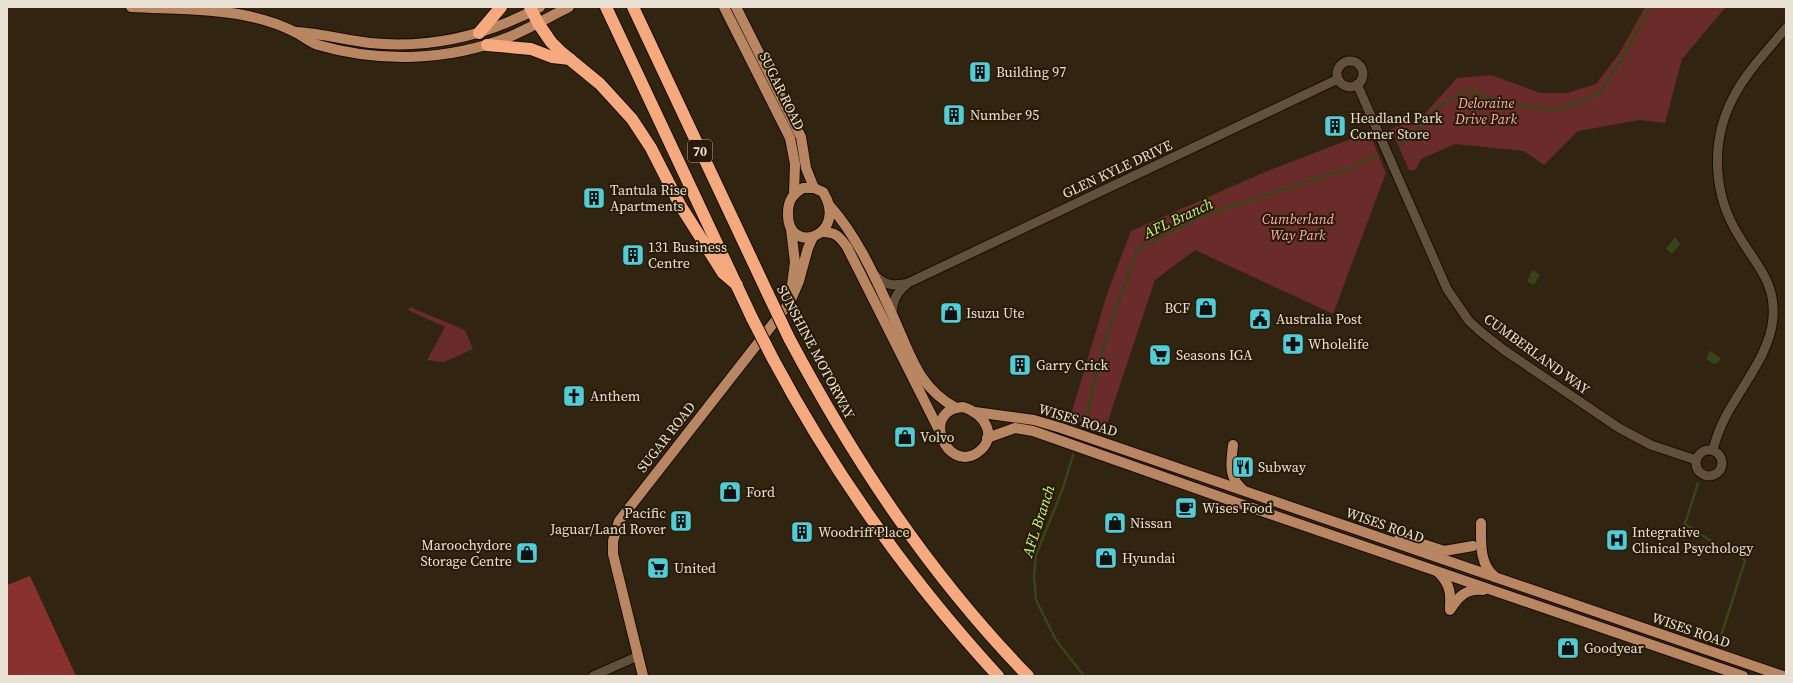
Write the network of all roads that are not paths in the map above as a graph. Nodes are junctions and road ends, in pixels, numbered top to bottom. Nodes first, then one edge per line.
1 (131, 7) edge
2 (501, 7) edge
3 (568, 7) edge
4 (606, 7) edge
5 (633, 7) edge
6 (724, 7) edge
7 (736, 7) edge
8 (534, 8) edge
9 (538, 23) junction
10 (1786, 28) edge
11 (295, 32) junction
12 (479, 33) junction
13 (487, 45) junction
14 (570, 59) junction
15 (1338, 79) junction
16 (1357, 84) junction
17 (814, 188) junction
18 (794, 193) junction
19 (830, 206) junction
20 (791, 229) junction
21 (822, 232) junction
22 (813, 237) junction
23 (868, 267) junction
24 (908, 283) junction
25 (737, 285) junction
26 (786, 298) joint
27 (892, 313) junction
28 (772, 325) junction
29 (956, 408) junction
30 (975, 412) junction
31 (939, 430) junction
32 (987, 438) junction
33 (1233, 444) dead end
34 (1713, 450) junction
35 (1696, 460) junction
36 (1215, 481) junction
37 (1244, 491) junction
38 (1213, 494) junction
39 (1481, 523) dead end
40 (1384, 539) junction
41 (1473, 546) dead end
42 (1437, 571) junction
43 (1498, 579) junction
44 (1493, 590) junction
45 (638, 656) junction
46 (1735, 660) junction
47 (1786, 671) edge
48 (593, 676) edge
49 (643, 676) edge
50 (998, 676) edge
51 (1028, 676) edge
52 (1743, 676) edge
53 (1783, 676) edge

1 - 11 main road
2 - 12 highway
3 - 9 main road
4 - 25 highway, 70
5 - 51 highway, SUNSHINE MOTORWAY / 70, bridge
6 - 18 main road, SUGAR ROAD
7 - 17 main road, SUGAR ROAD
8 - 9 highway
8 - 12 main road
9 - 13 main road
9 - 14 highway
10 - 34 street
11 - 12 main road
11 - 13 main road
13 - 14 highway
14 - 25 highway
15 - 16 street
15 - 16 street
15 - 24 street, GLEN KYLE DRIVE
16 - 35 street, CUMBERLAND WAY
17 - 18 main road
17 - 19 main road
18 - 20 main road
19 - 21 main road
19 - 23 main road
20 - 22 main road
20 - 26 main road, SUGAR ROAD
21 - 22 main road
21 - 31 main road
22 - 28 main road
23 - 24 street
23 - 27 main road
24 - 27 street
25 - 50 highway, 70, bridge
26 - 28 street, SUGAR ROAD
27 - 29 main road
28 - 45 main road, SUGAR ROAD
29 - 30 main road
29 - 31 main road
30 - 32 main road
30 - 36 main road, WISES ROAD
31 - 32 main road
32 - 38 main road, WISES ROAD
33 - 37 main road
34 - 35 street
34 - 35 street
36 - 37 main road, WISES ROAD
36 - 38 main road
37 - 40 main road, WISES ROAD
38 - 42 main road, WISES ROAD
39 - 43 main road
40 - 41 main road
40 - 43 main road, WISES ROAD
42 - 44 main road, WISES ROAD
42 - 44 main road
43 - 46 main road, WISES ROAD
44 - 52 main road, WISES ROAD
45 - 48 street
45 - 49 main road, SUGAR ROAD
46 - 47 main road
46 - 53 main road, WISES ROAD

